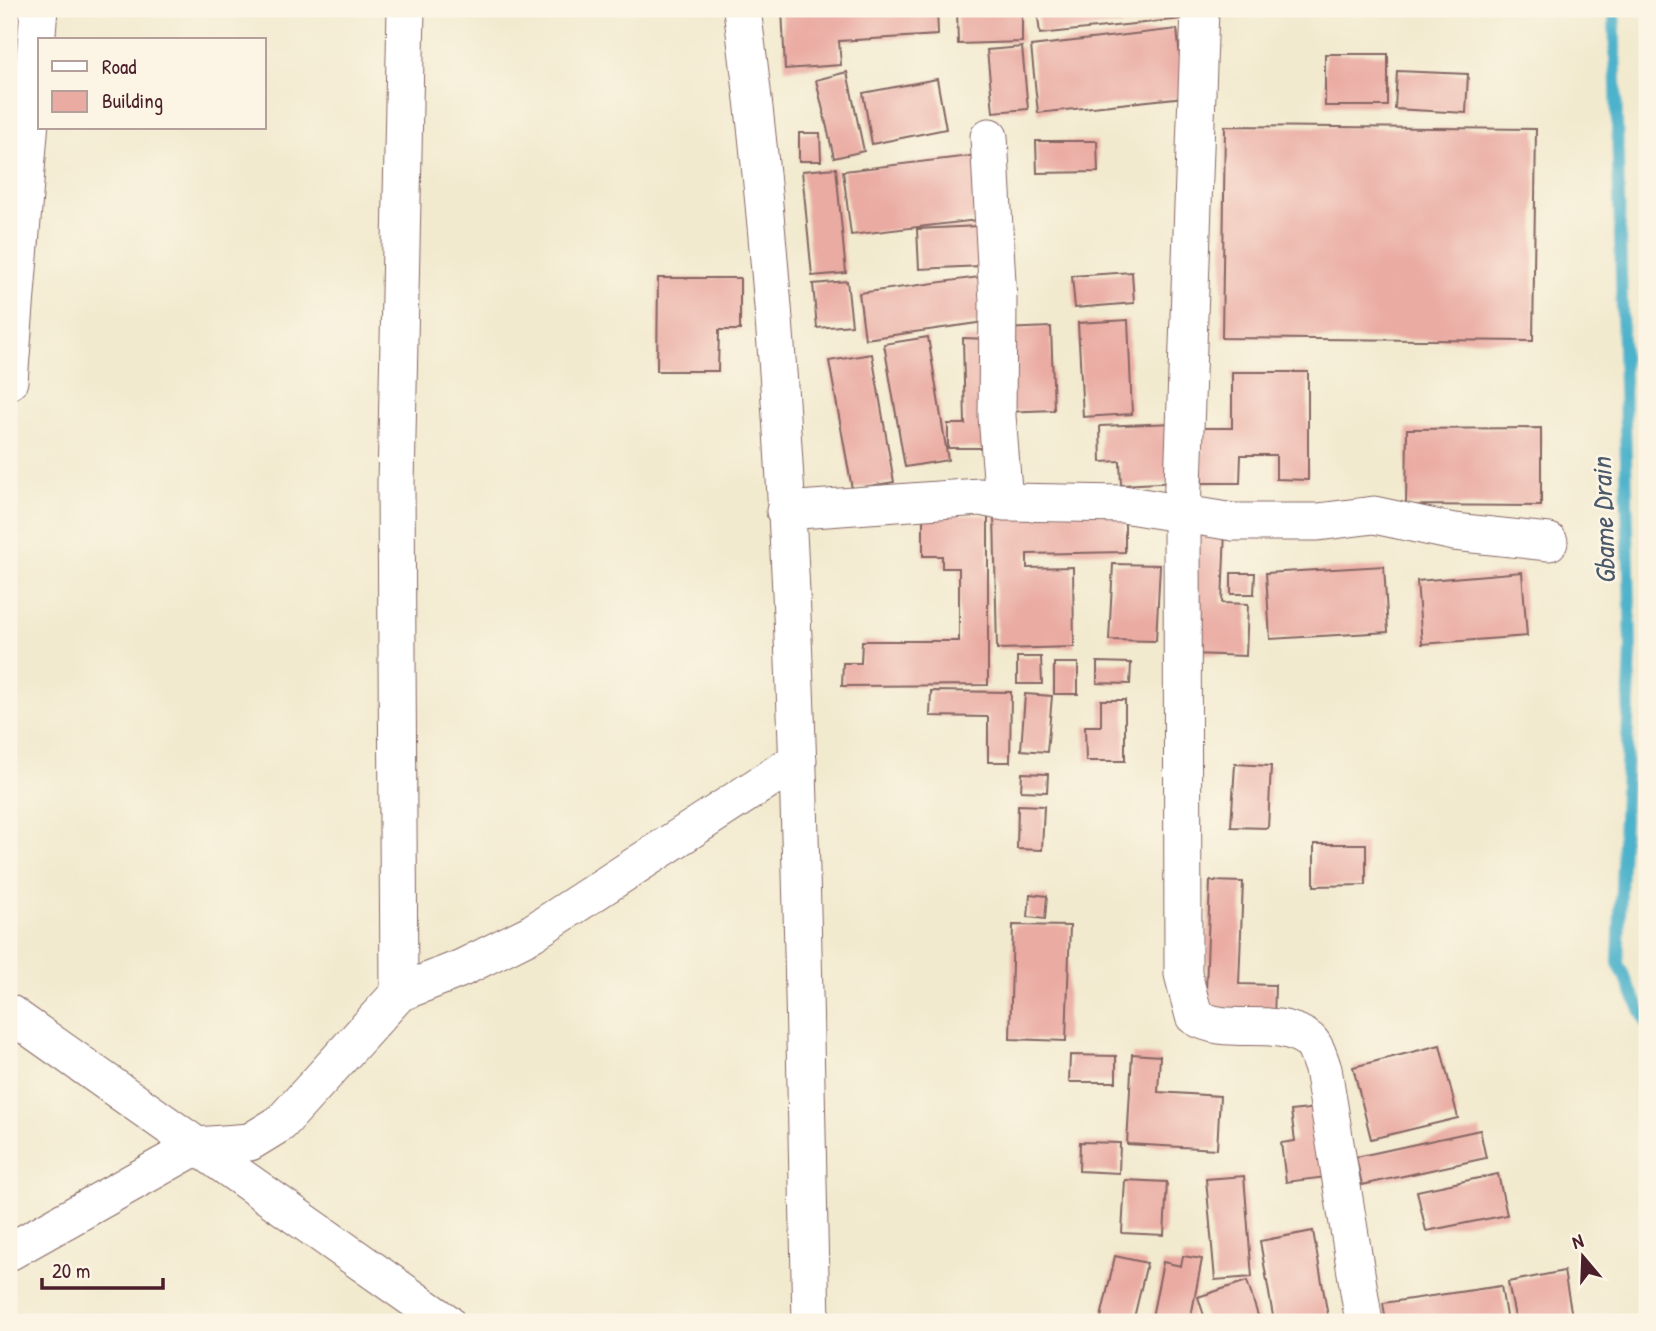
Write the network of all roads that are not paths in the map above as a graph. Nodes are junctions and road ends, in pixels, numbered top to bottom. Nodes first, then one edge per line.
1 (39, 9) edge
2 (406, 9) edge
3 (742, 9) edge
4 (1200, 9) edge
5 (989, 137) dead end
6 (9, 381) edge
7 (1004, 502) junction
8 (785, 511) junction
9 (1182, 513) junction
10 (1549, 542) dead end
11 (798, 760) junction
12 (399, 993) junction
13 (9, 1013) edge
14 (197, 1146) junction
15 (9, 1252) edge
16 (446, 1322) edge
17 (811, 1322) edge
18 (1364, 1322) edge

1 - 6 street
2 - 12 street
3 - 8 street
4 - 9 street
5 - 7 street
7 - 8 street
7 - 9 street
8 - 11 street
9 - 10 street
9 - 18 street
11 - 12 street
11 - 17 street
12 - 14 street
13 - 14 street
14 - 15 street
14 - 16 street

